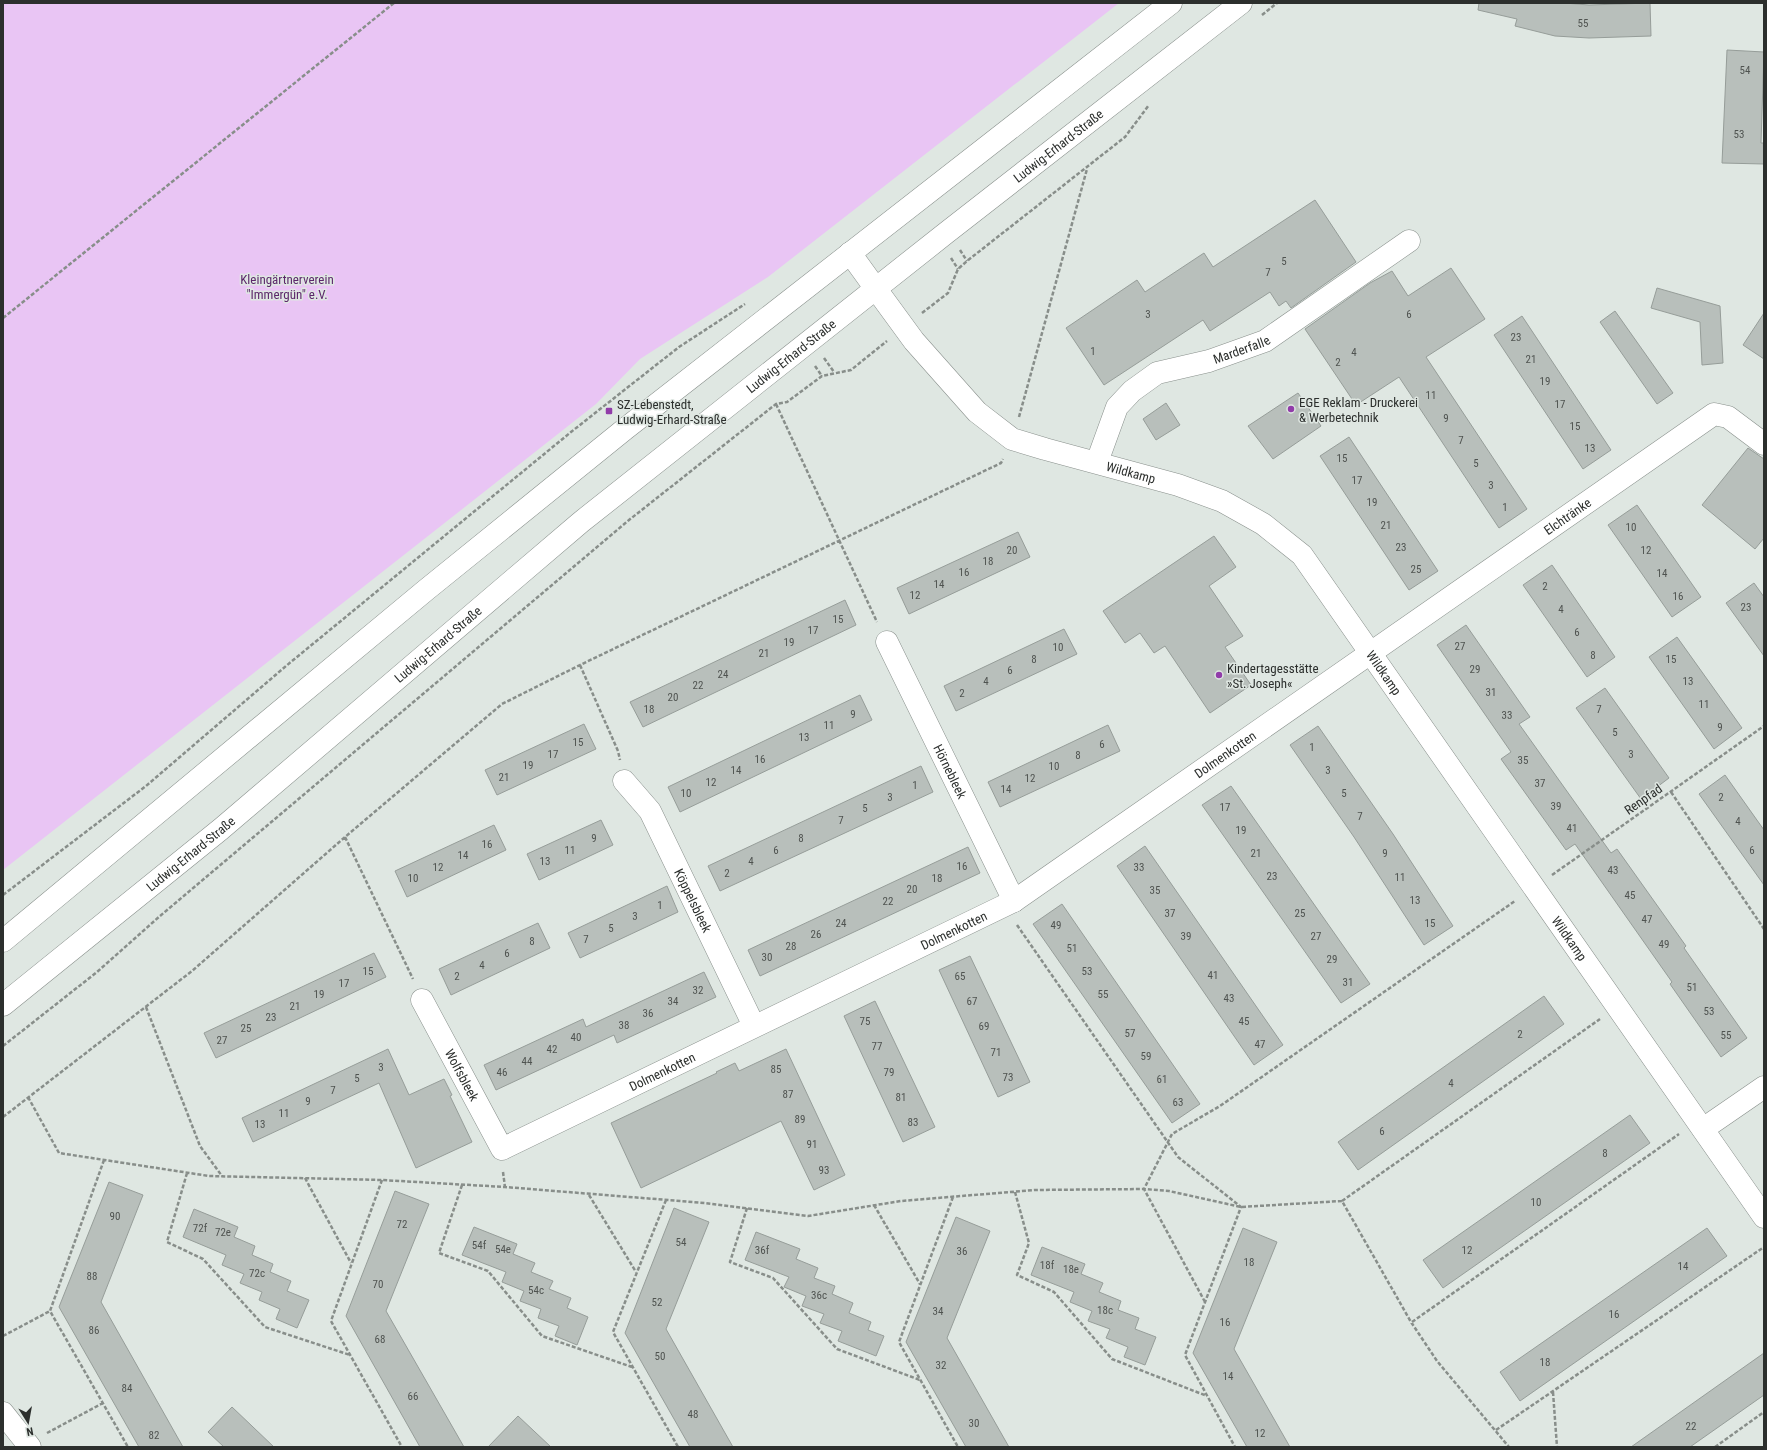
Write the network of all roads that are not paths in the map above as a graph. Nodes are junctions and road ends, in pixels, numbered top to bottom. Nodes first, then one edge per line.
1 (1171, 3) edge
2 (1242, 3) edge
3 (1409, 241) dead end
4 (850, 253) junction
5 (876, 289) junction
6 (1764, 444) edge
7 (1097, 462) junction
8 (887, 642) road end
9 (1370, 652) junction
10 (624, 781) road end
11 (1009, 904) junction
12 (3, 941) edge
13 (422, 1000) road end
14 (3, 1005) edge
15 (754, 1026) junction
16 (1764, 1087) edge
17 (1700, 1125) junction
18 (502, 1149) joint
19 (1764, 1217) edge
20 (3, 1413) edge
21 (29, 1445) edge

1 - 4 street
2 - 5 street, Ludwig-Erhard-Straße
3 - 7 street, Marderfalle
4 - 5 street
4 - 12 street
5 - 7 street, Wildkamp
5 - 14 street, Ludwig-Erhard-Straße
6 - 9 street, Elchtränke
7 - 9 street, Wildkamp
8 - 11 street, Hörnebleek
9 - 11 street, Dolmenkotten
9 - 17 street, Wildkamp
10 - 15 street, Köppelsbleek
11 - 15 street, Dolmenkotten
13 - 18 street, Wolfsbleek
15 - 18 street, Dolmenkotten
16 - 17 street
17 - 19 street, Wildkamp
20 - 21 street

